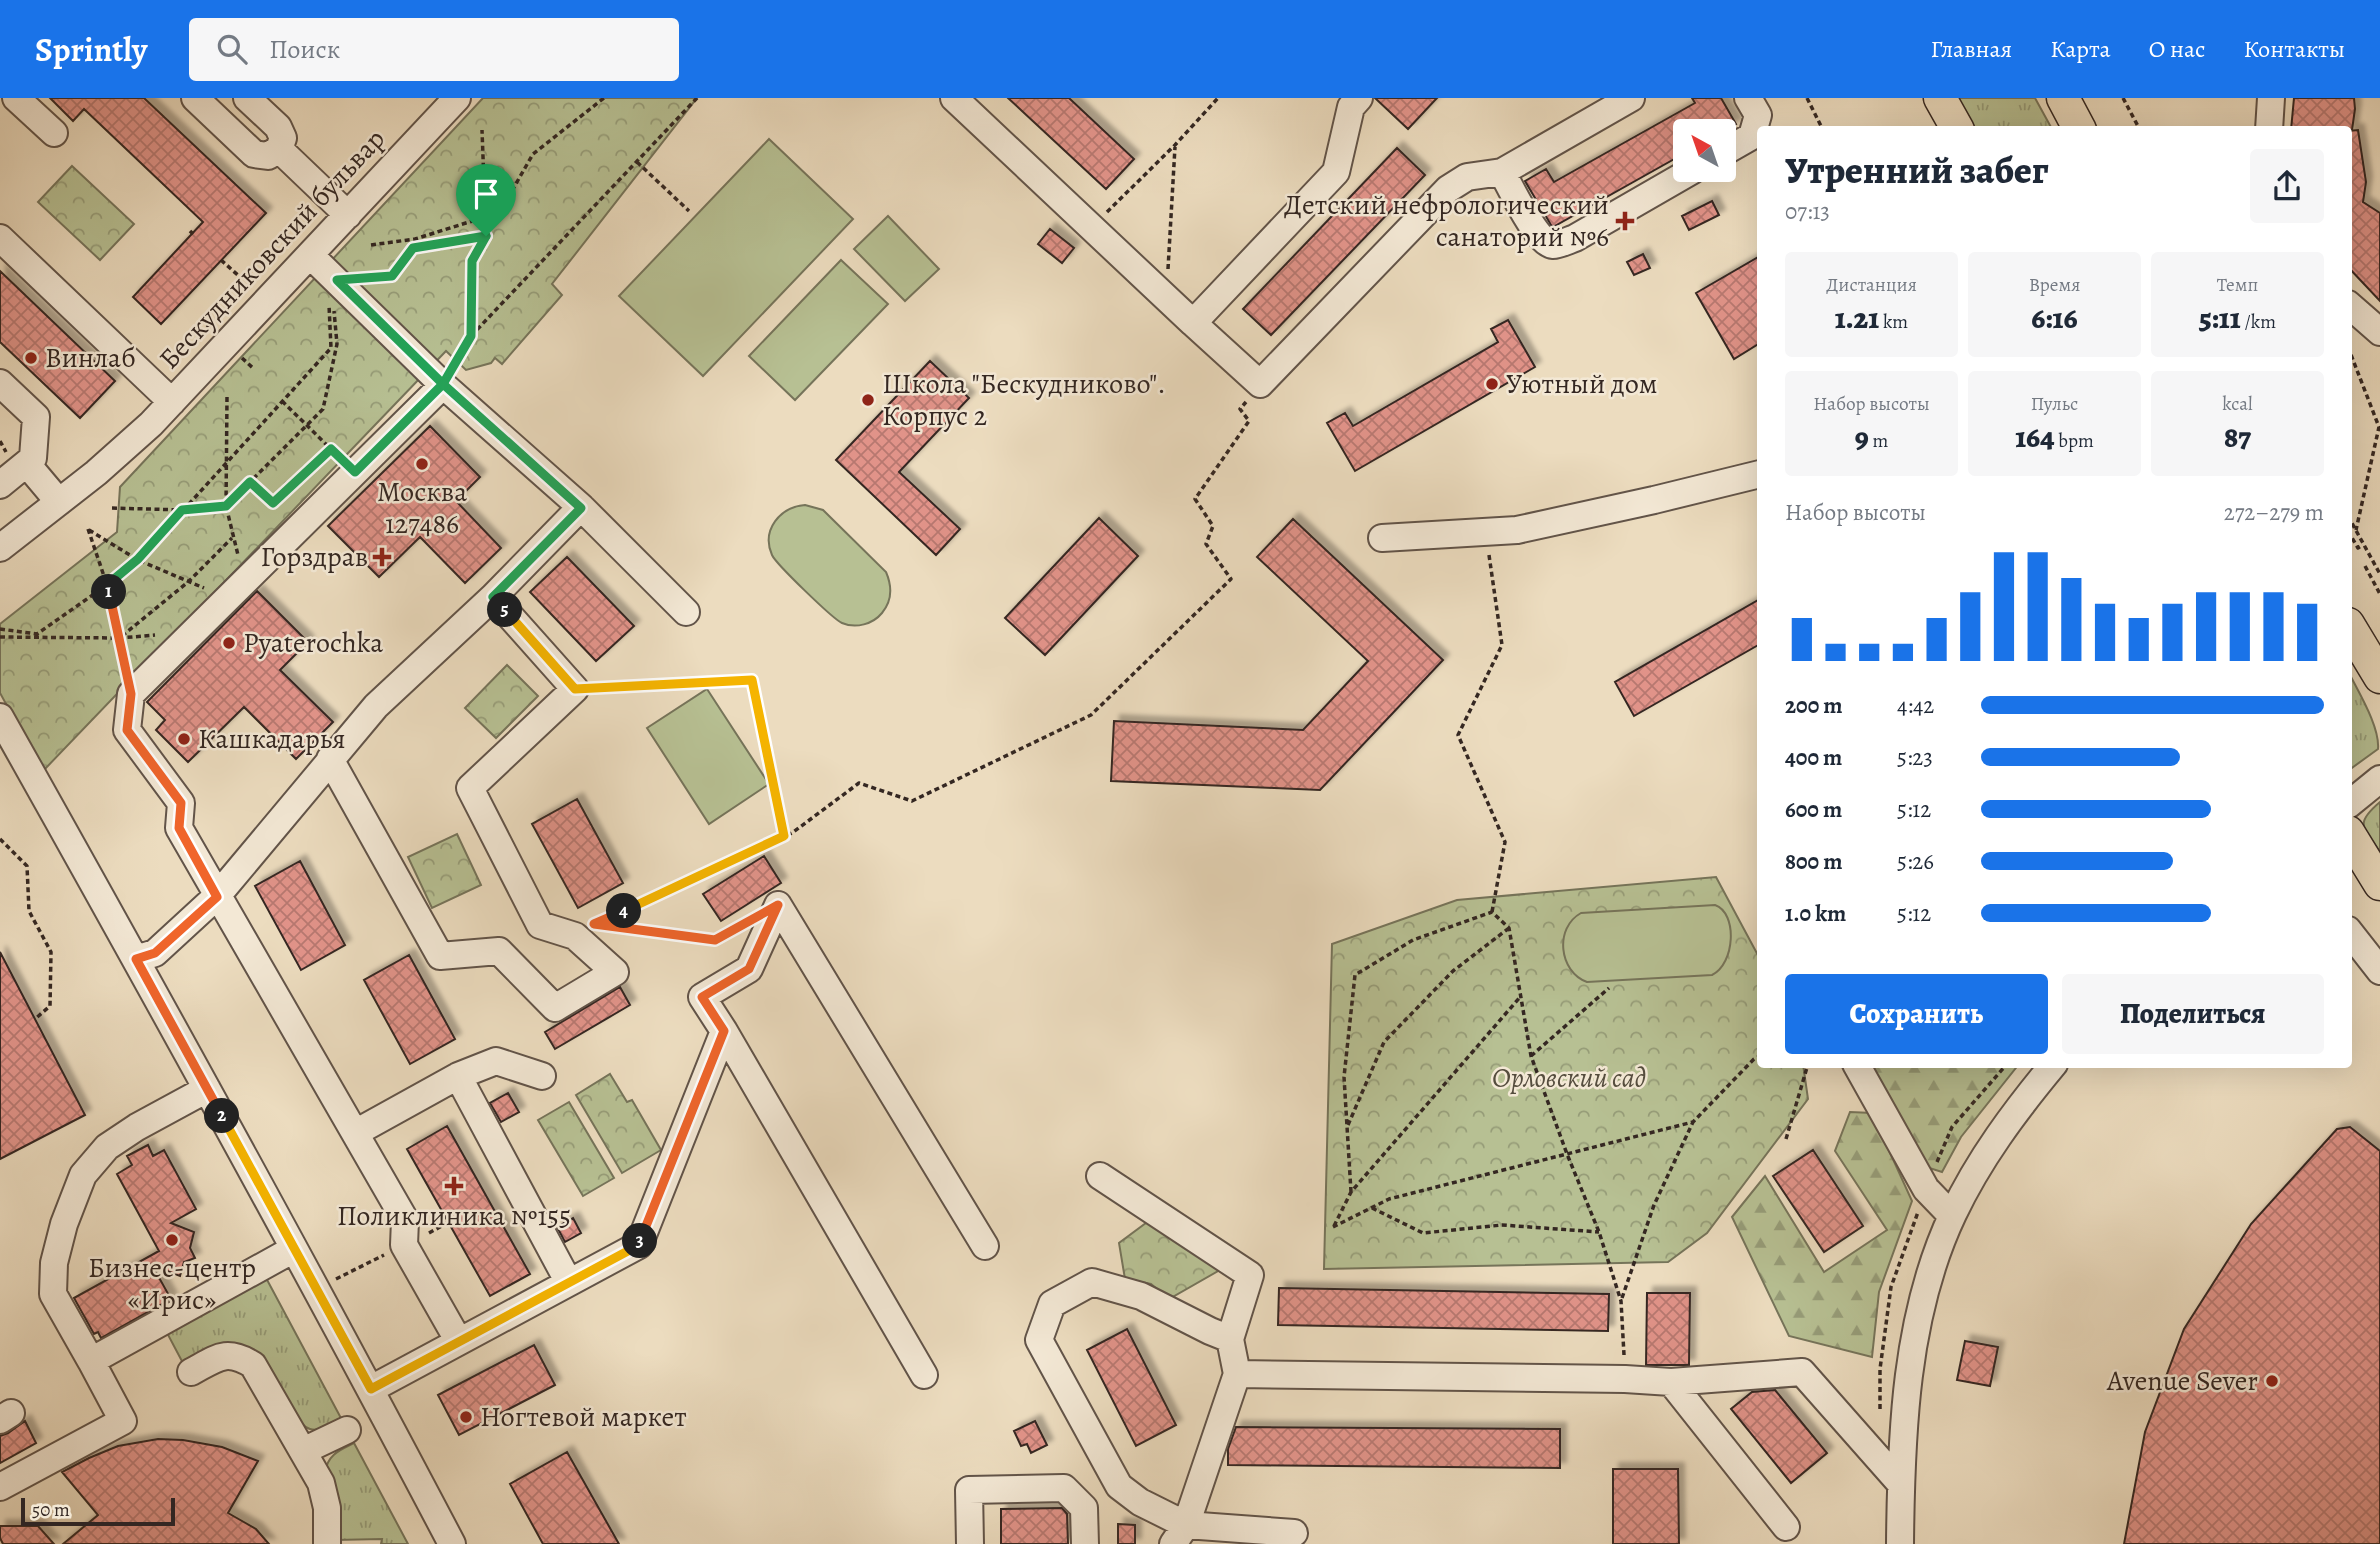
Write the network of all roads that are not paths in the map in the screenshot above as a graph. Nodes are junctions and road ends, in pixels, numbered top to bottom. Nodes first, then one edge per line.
1 (16, 98) edge
2 (195, 98) edge
3 (247, 98) edge
4 (457, 98) edge
5 (954, 98) edge
6 (1359, 98) edge
7 (1631, 98) edge
8 (1748, 98) edge
9 (1940, 98) edge
10 (2063, 98) edge
11 (2271, 98) edge
12 (1956, 126) edge
13 (2078, 126) edge
14 (2269, 126) edge
15 (54, 133) dead end
16 (1736, 145) edge
17 (279, 149) junction
18 (1502, 172) junction
19 (1673, 182) edge
20 (348, 215) junction
21 (0, 238) edge
22 (310, 255) junction
23 (2352, 308) edge
24 (1193, 323) junction
25 (2380, 332) edge
26 (0, 383) edge
27 (443, 384) junction
28 (172, 402) junction
29 (27, 464) junction
30 (1757, 475) edge
31 (0, 485) edge
32 (59, 502) junction
33 (581, 508) junction
34 (1382, 538) dead end
35 (0, 548) edge
36 (493, 597) junction
37 (686, 612) dead end
38 (2352, 631) edge
39 (2380, 677) edge
40 (0, 717) edge
41 (330, 760) junction
42 (2380, 779) edge
43 (2352, 802) edge
44 (2352, 838) edge
45 (2380, 884) edge
46 (217, 897) junction
47 (2352, 935) edge
48 (136, 959) junction
49 (2380, 971) edge
50 (724, 1031) junction
51 (1858, 1068) edge
52 (2051, 1068) edge
53 (458, 1076) junction
54 (542, 1076) dead end
55 (207, 1090) junction
56 (355, 1133) junction
57 (1100, 1175) dead end
58 (1952, 1216) junction
59 (985, 1246) dead end
60 (294, 1249) junction
61 (568, 1281) junction
62 (1230, 1339) junction
63 (458, 1340) junction
64 (91, 1361) junction
65 (191, 1371) dead end
66 (1237, 1374) junction
67 (924, 1375) dead end
68 (1671, 1382) junction
69 (371, 1389) junction
70 (347, 1430) dead end
71 (303, 1451) junction
72 (1900, 1483) junction
73 (0, 1487) edge
74 (1786, 1527) dead end
75 (1294, 1533) dead end
76 (1180, 1535) edge
77 (327, 1544) edge
78 (452, 1544) edge
79 (970, 1544) edge
80 (1085, 1544) edge
81 (1900, 1544) edge

1 - 15 street
2 - 17 street
3 - 17 street
4 - 20 street, Бескудниковский бульвар
5 - 24 street
6 - 24 street
7 - 18 street
8 - 16 street
9 - 12 main road
10 - 13 main road
11 - 14 street
17 - 20 street
18 - 19 street
18 - 24 street
20 - 22 street, Бескудниковский бульвар
21 - 28 street
22 - 27 street
22 - 28 street, Бескудниковский бульвар
23 - 25 street
26 - 29 street
27 - 33 street
27 - 46 street
28 - 32 street, Бескудниковский бульвар
29 - 31 street
29 - 32 street
30 - 34 street
32 - 35 street, Бескудниковский бульвар
33 - 36 street
33 - 37 street
36 - 41 street
36 - 41 street
38 - 39 main road
40 - 48 street
41 - 46 street
42 - 43 street
44 - 45 main road
46 - 48 street
46 - 56 street
47 - 49 street
48 - 55 street
50 - 59 street
50 - 61 street
50 - 67 street
51 - 58 street
52 - 58 street
53 - 54 street
53 - 56 street
53 - 61 street
55 - 60 street
55 - 64 street
56 - 63 street
57 - 62 street
58 - 72 street
60 - 64 street
60 - 69 street
61 - 63 street
62 - 66 street
62 - 76 street
63 - 69 street
64 - 73 street
65 - 71 street
66 - 68 street
66 - 76 street
68 - 72 street
68 - 74 street
69 - 78 street
70 - 71 street
71 - 77 street
72 - 81 street
75 - 76 street
79 - 80 street

